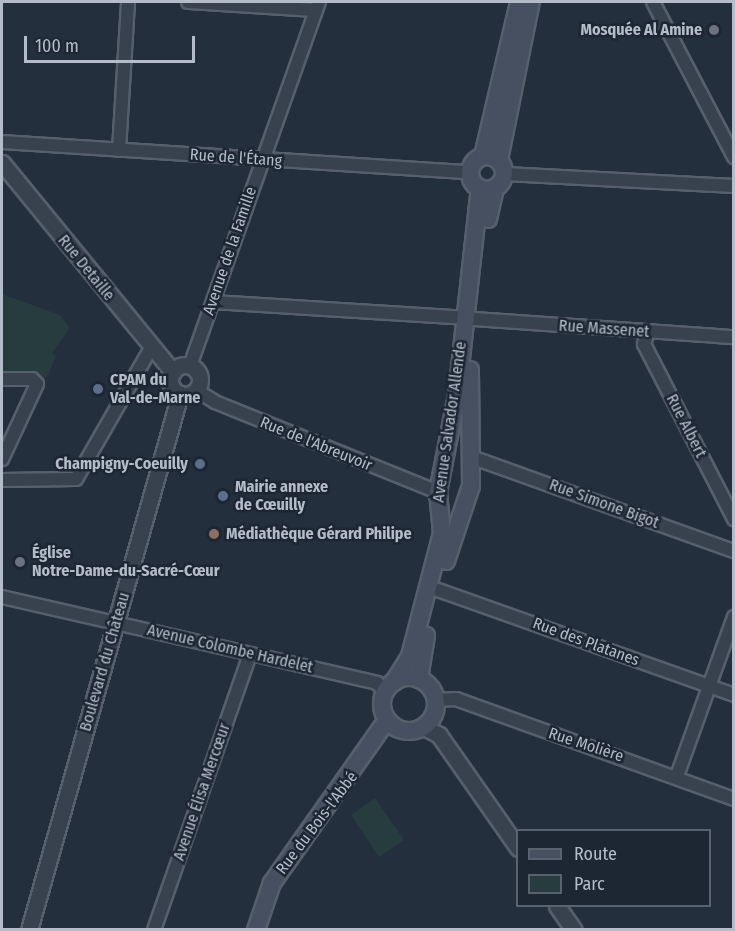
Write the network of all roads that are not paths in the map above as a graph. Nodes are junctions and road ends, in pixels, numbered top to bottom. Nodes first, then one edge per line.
1 (128, 2) edge
2 (188, 2) edge
3 (519, 2) edge
4 (531, 2) edge
5 (653, 2) edge
6 (317, 6) edge
7 (2, 142) edge
8 (119, 150) junction
9 (734, 157) edge
10 (261, 159) junction
11 (2, 162) edge
12 (470, 172) joint
13 (492, 173) junction
14 (734, 186) edge
15 (213, 302) junction
16 (469, 319) junction
17 (648, 332) junction
18 (734, 338) edge
19 (151, 348) junction
20 (190, 366) junction
21 (173, 372) junction
22 (2, 379) edge
23 (196, 390) junction
24 (180, 394) junction
25 (460, 418) junction
26 (474, 458) junction
27 (2, 459) edge
28 (2, 480) edge
29 (438, 492) junction
30 (734, 519) edge
31 (450, 522) junction
32 (734, 551) edge
33 (438, 590) junction
34 (2, 597) edge
35 (734, 618) edge
36 (115, 623) junction
37 (250, 654) junction
38 (419, 679) junction
39 (709, 686) junction
40 (389, 687) junction
41 (734, 695) edge
42 (436, 700) junction
43 (387, 720) junction
44 (424, 727) junction
45 (677, 776) junction
46 (734, 799) edge
47 (516, 845) edge
48 (558, 907) edge
49 (29, 930) edge
50 (154, 930) edge
51 (256, 930) edge
52 (574, 930) edge

1 - 8 street
2 - 6 street
3 - 13 main road, Avenue Salvador Allende
4 - 13 main road, Avenue Salvador Allende
5 - 9 street
6 - 10 street, Avenue de la Famille
7 - 8 street, Rue de l'Étang
8 - 10 street, Rue de l'Étang
10 - 12 street, Rue de l'Étang
10 - 15 street, Avenue de la Famille
11 - 19 street, Rue Detaille
12 - 13 main road, Avenue Salvador Allende
13 - 14 street
13 - 16 main road, Avenue Salvador Allende
15 - 16 street, Rue Massenet
15 - 20 street, Avenue de la Famille
16 - 17 street, Rue Massenet
16 - 25 main road, Avenue Salvador Allende
17 - 18 street, Rue Massenet
17 - 30 street, Rue Albert
19 - 21 street, Rue Detaille
19 - 28 street
20 - 21 street
20 - 23 street
21 - 24 street
22 - 27 street
23 - 24 street
23 - 29 street, Rue de l'Abreuvoir
24 - 36 street, Boulevard du Château
25 - 26 main road, Avenue Salvador Allende
25 - 29 main road, Avenue Salvador Allende
26 - 31 main road, Avenue Salvador Allende
26 - 32 street, Rue Simone Bigot
29 - 31 main road, Avenue Salvador Allende
31 - 33 main road, Avenue Salvador Allende
31 - 40 main road, Avenue Salvador Allende
33 - 38 main road, Avenue Salvador Allende
33 - 39 street, Rue des Platanes
34 - 36 street, Avenue Colombe Hardelet
35 - 39 street
36 - 37 street, Avenue Colombe Hardelet
36 - 49 street, Boulevard du Château
37 - 40 street, Avenue Colombe Hardelet
37 - 50 street, Avenue Élisa Mercœur
38 - 40 main road
38 - 42 main road
39 - 41 street, Rue des Platanes
39 - 45 street
40 - 43 main road
42 - 44 main road
42 - 45 street, Rue Molière
43 - 44 main road
43 - 51 main road, Rue du Bois-l'Abbé
44 - 47 street
45 - 46 street, Rue Molière
48 - 52 street

